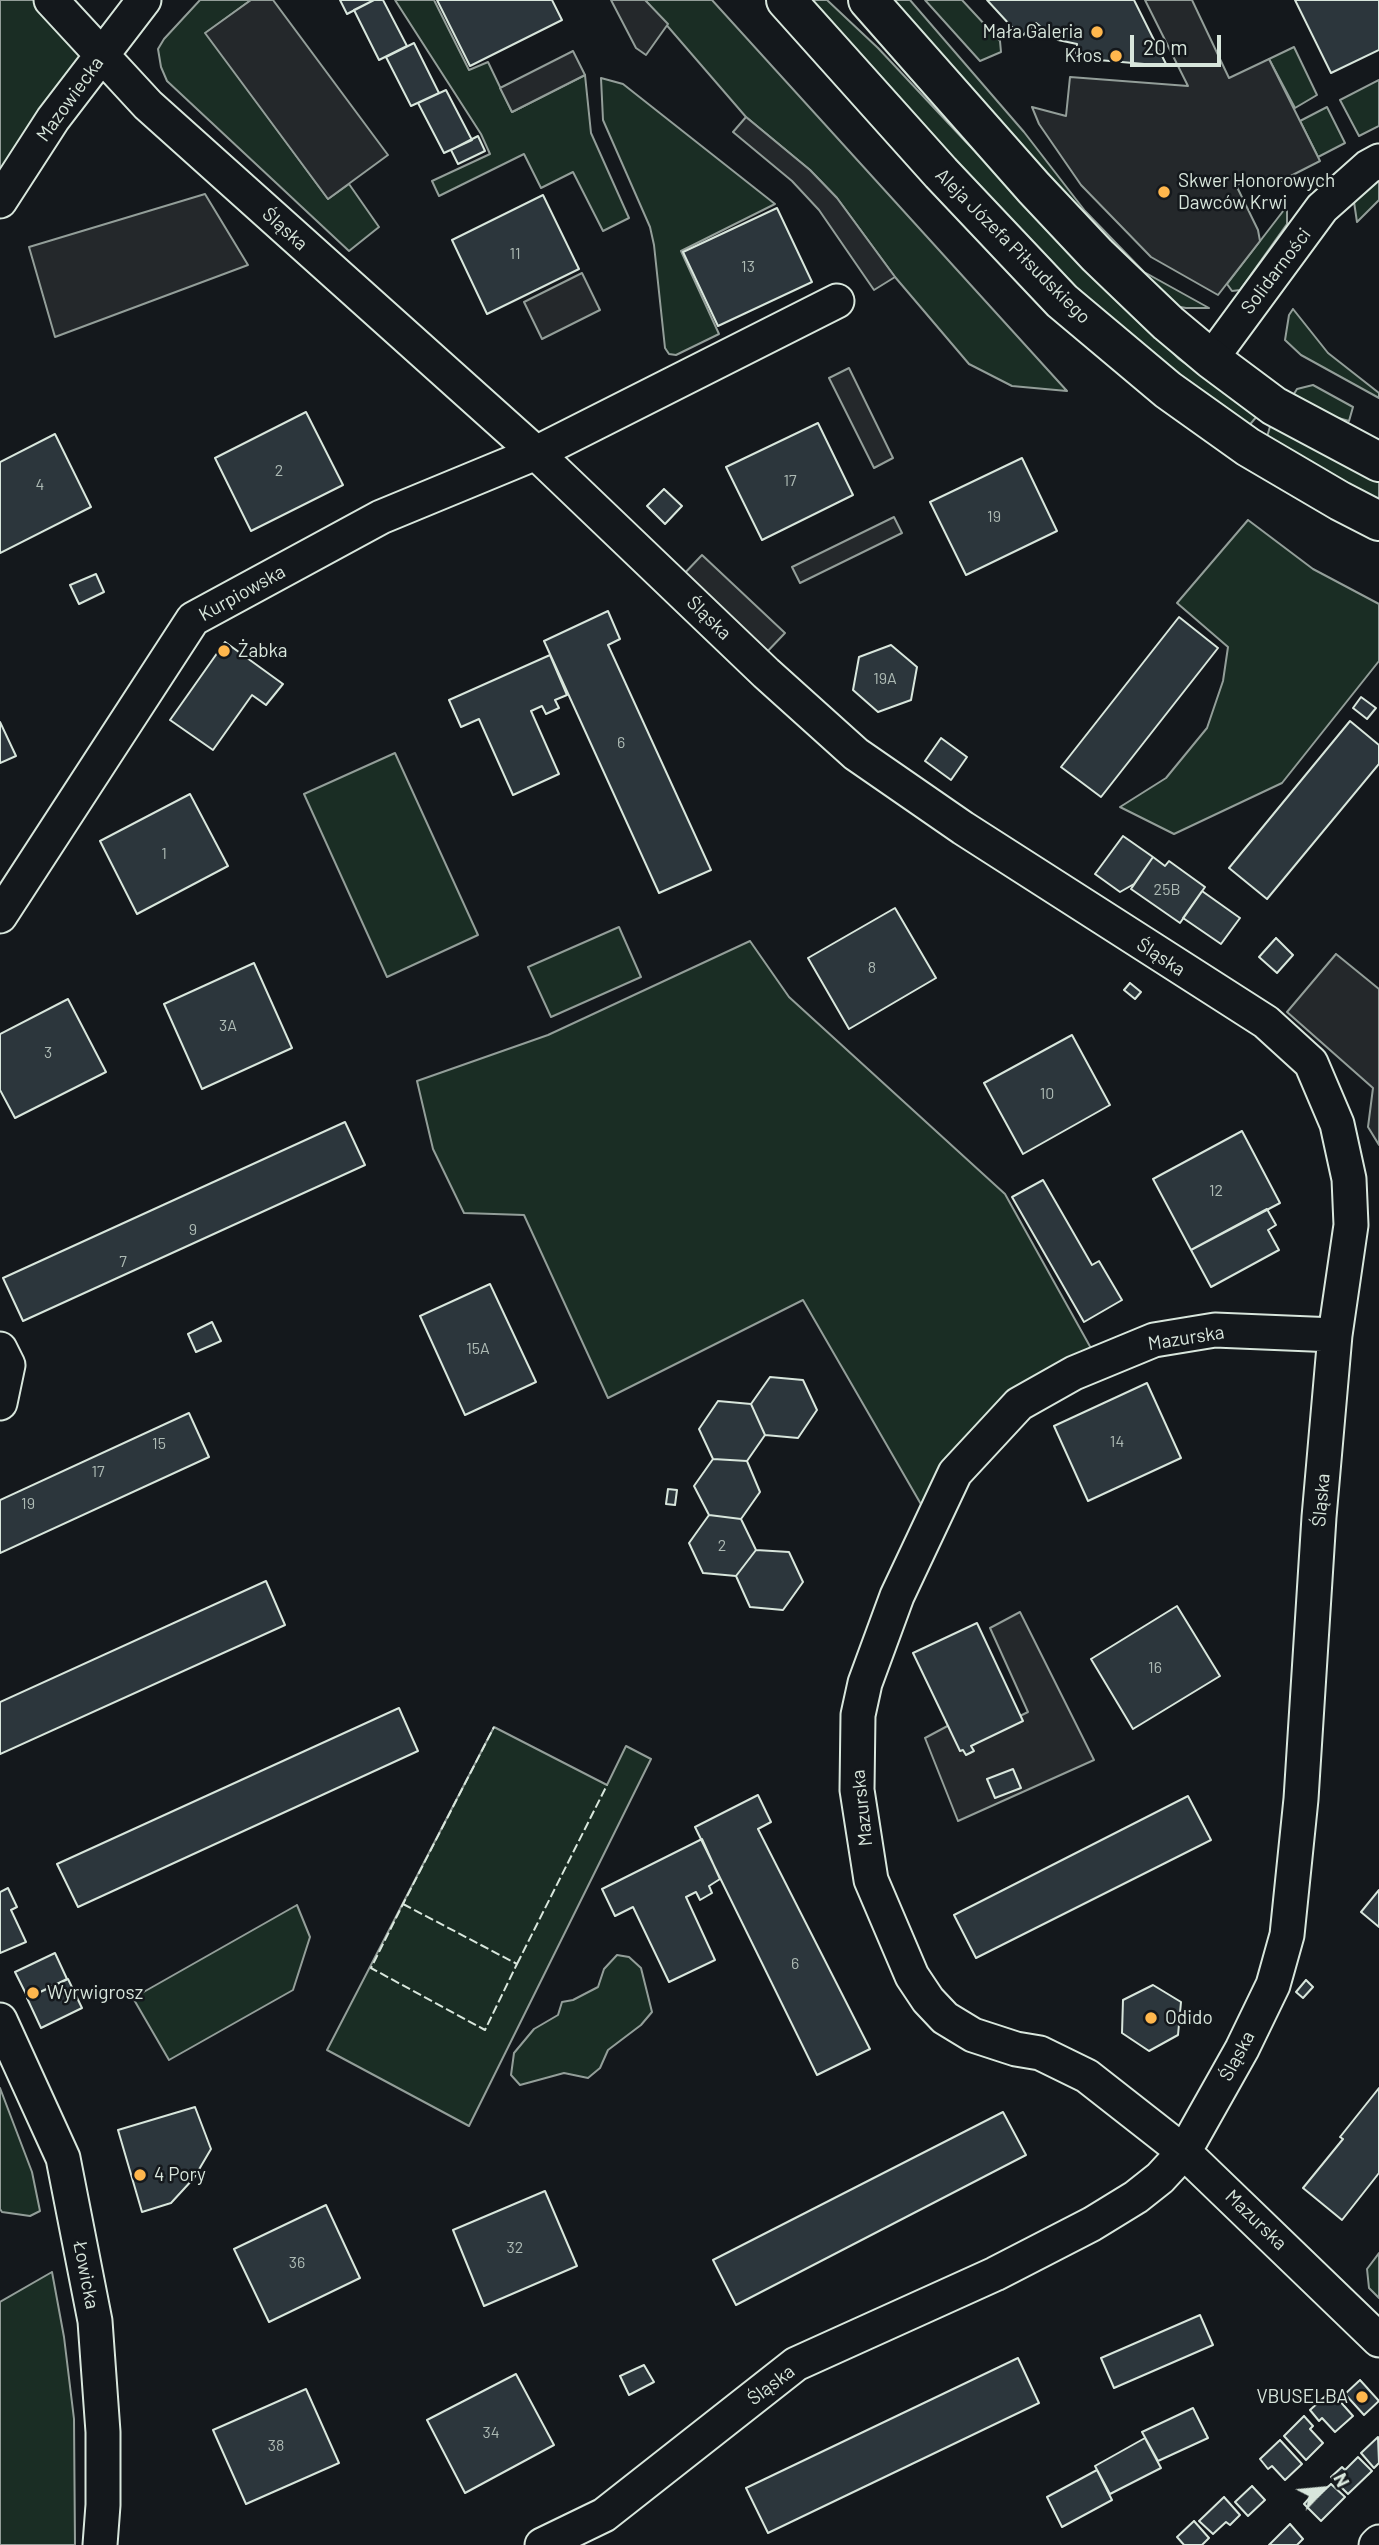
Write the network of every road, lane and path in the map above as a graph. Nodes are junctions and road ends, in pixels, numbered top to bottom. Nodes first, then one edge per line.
1 (51, 0) edge
2 (144, 0) edge
3 (786, 0) edge
4 (868, 0) edge
5 (102, 56) junction
6 (1379, 161) edge
7 (0, 201) edge
8 (837, 301) dead end
9 (1211, 359) junction
10 (536, 453) junction
11 (1379, 462) edge
12 (1379, 521) edge
13 (0, 916) edge
14 (1335, 1335) junction
15 (0, 1349) edge
16 (0, 1403) edge
17 (0, 2020) edge
18 (1184, 2152) junction
19 (1379, 2340) edge
20 (100, 2545) edge
21 (542, 2545) edge

1 - 5 street, Śląska
2 - 5 street, Mazowiecka
3 - 12 main road, Aleja Józefa Piłsudskiego
4 - 9 main road
5 - 7 street, Mazowiecka
5 - 10 street, Śląska
6 - 9 street, Solidarności
8 - 10 street
9 - 11 main road
10 - 13 street, Kurpiowska
10 - 14 street, Śląska
14 - 18 street, Śląska
14 - 18 street, Mazurska
15 - 16 street
17 - 20 street, Łowicka
18 - 19 street, Mazurska
18 - 21 street, Śląska

